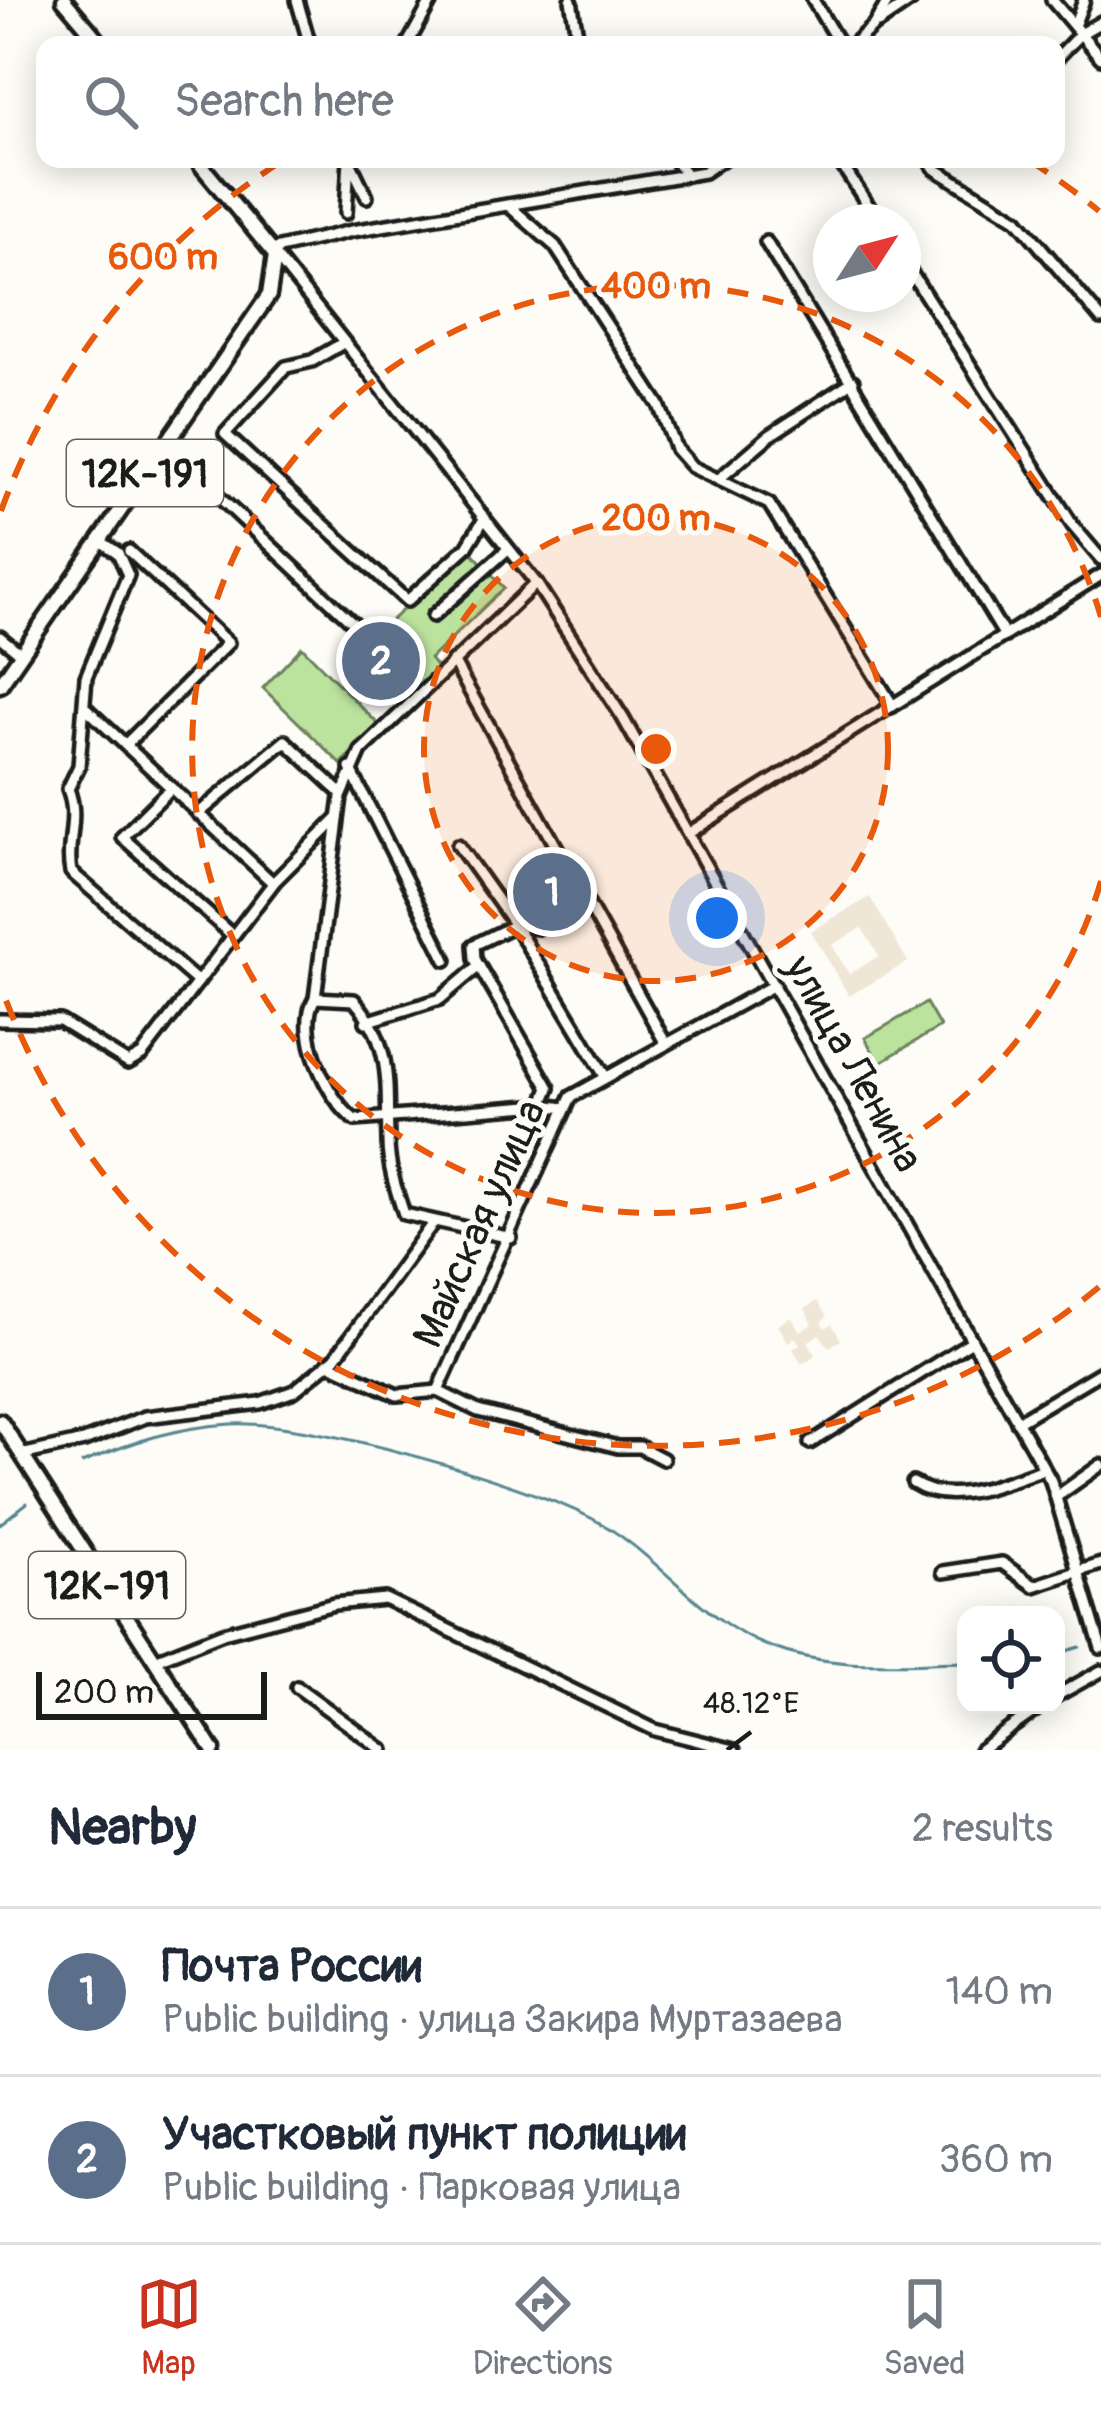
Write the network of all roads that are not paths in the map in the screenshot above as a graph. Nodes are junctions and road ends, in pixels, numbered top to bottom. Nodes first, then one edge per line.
1 (64, 0) edge
2 (297, 0) edge
3 (432, 0) edge
4 (571, 0) edge
5 (813, 0) edge
6 (889, 0) edge
7 (912, 0) edge
8 (1052, 0) edge
9 (1084, 0) edge
10 (1101, 22) edge
11 (873, 26) junction
12 (1077, 30) junction
13 (94, 36) edge
14 (307, 36) edge
15 (411, 36) edge
16 (581, 36) edge
17 (835, 36) edge
18 (861, 36) edge
19 (1065, 47) edge
20 (1101, 58) edge
21 (203, 168) edge
22 (348, 168) edge
23 (353, 168) edge
24 (681, 168) edge
25 (710, 168) edge
26 (844, 168) edge
27 (934, 168) edge
28 (686, 175) junction
29 (367, 197) dead end
30 (867, 204) edge
31 (508, 205) junction
32 (346, 213) dead end
33 (766, 242) dead end
34 (273, 252) junction
35 (921, 288) edge
36 (1101, 319) edge
37 (343, 343) junction
38 (853, 381) junction
39 (172, 434) junction
40 (719, 479) junction
41 (484, 519) junction
42 (99, 540) junction
43 (508, 549) junction
44 (129, 551) dead end
45 (1101, 559) edge
46 (1101, 575) edge
47 (536, 583) junction
48 (433, 616) dead end
49 (1005, 636) junction
50 (0, 637) edge
51 (370, 639) dead end
52 (21, 654) junction
53 (453, 662) junction
54 (0, 685) edge
55 (892, 706) junction
56 (87, 709) junction
57 (124, 745) junction
58 (350, 768) junction
59 (171, 788) junction
60 (342, 794) junction
61 (198, 814) junction
62 (338, 818) junction
63 (689, 832) junction
64 (458, 845) dead end
65 (273, 884) junction
66 (586, 902) junction
67 (515, 925) junction
68 (233, 936) junction
69 (446, 960) dead end
70 (479, 966) junction
71 (198, 982) junction
72 (774, 985) junction
73 (315, 998) junction
74 (0, 1020) edge
75 (366, 1022) junction
76 (665, 1044) junction
77 (605, 1076) junction
78 (542, 1105) junction
79 (565, 1108) junction
80 (389, 1118) junction
81 (433, 1223) junction
82 (511, 1238) junction
83 (972, 1341) junction
84 (328, 1364) junction
85 (1101, 1372) edge
86 (438, 1391) junction
87 (0, 1421) edge
88 (1017, 1422) junction
89 (809, 1443) dead end
90 (21, 1455) junction
91 (663, 1459) dead end
92 (1101, 1465) edge
93 (1044, 1469) junction
94 (913, 1483) dead end
95 (1056, 1497) junction
96 (1101, 1564) edge
97 (944, 1572) dead end
98 (1082, 1572) junction
99 (1101, 1648) edge
100 (155, 1660) junction
101 (1101, 1671) edge
102 (297, 1688) dead end
103 (1065, 1691) edge
104 (1030, 1714) edge
105 (213, 1750) edge
106 (383, 1750) edge
107 (734, 1750) edge
108 (980, 1750) edge

1 - 13 main road
2 - 14 street
3 - 15 street
4 - 16 street
5 - 17 street
6 - 11 street
7 - 11 street
8 - 12 street
9 - 12 street
10 - 12 street
11 - 18 street
12 - 19 street
12 - 20 street
21 - 34 main road
22 - 32 street
23 - 29 street
24 - 28 street
25 - 28 street
26 - 30 street
27 - 36 street
28 - 31 street
31 - 34 street
31 - 40 street
33 - 38 street
34 - 37 street, улица Ленина
34 - 39 main road, 12К-191
35 - 45 street
37 - 41 street, улица Ленина
37 - 41 street
38 - 40 street
38 - 49 street
39 - 42 main road, 12К-191
39 - 51 street
40 - 55 street
41 - 43 street, улица Ленина
42 - 52 main road, 12К-191
42 - 56 street
43 - 47 street, улица Ленина
43 - 48 street
44 - 57 street
46 - 49 street
47 - 53 street
47 - 63 street, улица Ленина
49 - 55 street
50 - 52 street
52 - 54 main road, 12К-191
53 - 58 street
53 - 66 street
55 - 63 street
56 - 57 street
56 - 71 street
57 - 59 street
58 - 60 street
58 - 69 street
59 - 61 street
59 - 68 street
60 - 61 street
60 - 62 street
61 - 65 street
62 - 65 street
62 - 73 street
63 - 72 street, улица Ленина
64 - 67 street
65 - 68 street
66 - 67 street
66 - 76 street
67 - 70 street
67 - 77 street
68 - 71 street
70 - 75 street
70 - 78 street
71 - 74 street
72 - 76 street, Майская улица
72 - 83 street, улица Ленина
73 - 75 street
73 - 80 street
75 - 80 street
76 - 77 street, Майская улица
77 - 79 street, Майская улица
78 - 79 street
78 - 80 street
79 - 82 street, Майская улица
80 - 81 street
81 - 82 street
81 - 84 street
82 - 86 street, Майская улица
83 - 88 street, улица Ленина
83 - 89 street
84 - 86 street, Майская улица
84 - 90 street
85 - 88 street
86 - 91 street, Майская улица
87 - 90 main road, 12К-191
88 - 93 street, улица Ленина
90 - 100 main road, 12К-191
92 - 95 street
93 - 94 street
93 - 95 street, улица Ленина
95 - 98 street, улица Ленина
96 - 98 street
97 - 98 street
98 - 99 street, улица Ленина
100 - 105 main road, 12К-191
100 - 107 street
101 - 103 street
102 - 106 street
104 - 108 street

